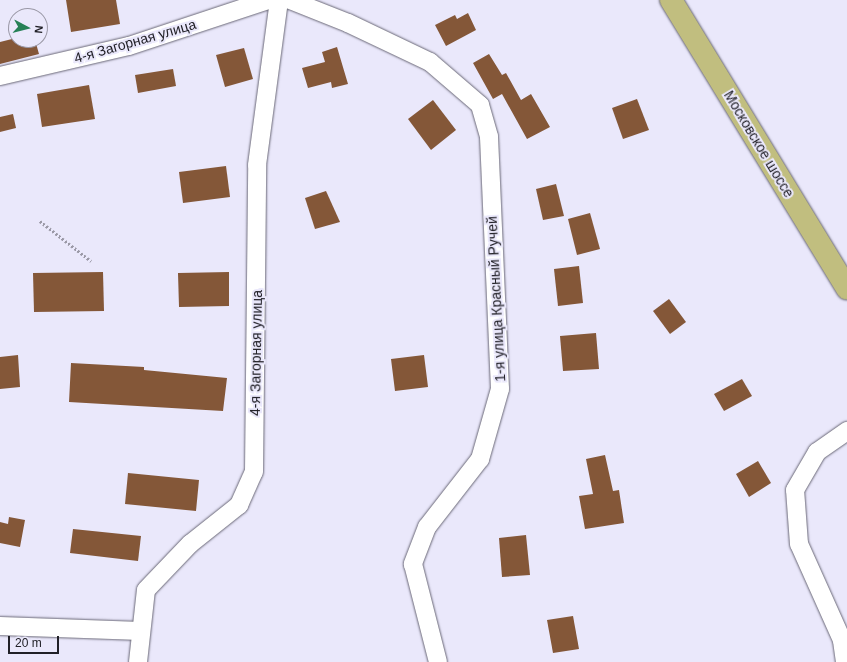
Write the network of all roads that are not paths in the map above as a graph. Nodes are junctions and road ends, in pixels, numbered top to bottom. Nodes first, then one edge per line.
1 (268, 0) edge
2 (279, 0) edge
3 (290, 0) edge
4 (671, 0) edge
5 (0, 76) edge
6 (847, 288) edge
7 (847, 432) edge
8 (0, 626) edge
9 (142, 631) junction
10 (138, 662) edge
11 (438, 662) edge
12 (845, 662) edge

1 - 5 street, 4-я Загорная улица
2 - 9 street, 4-я Загорная улица
3 - 11 street, 1-я улица Красный Ручей
4 - 6 main road, Московское шоссе
7 - 12 street
8 - 9 street
9 - 10 street, 4-я Загорная улица

